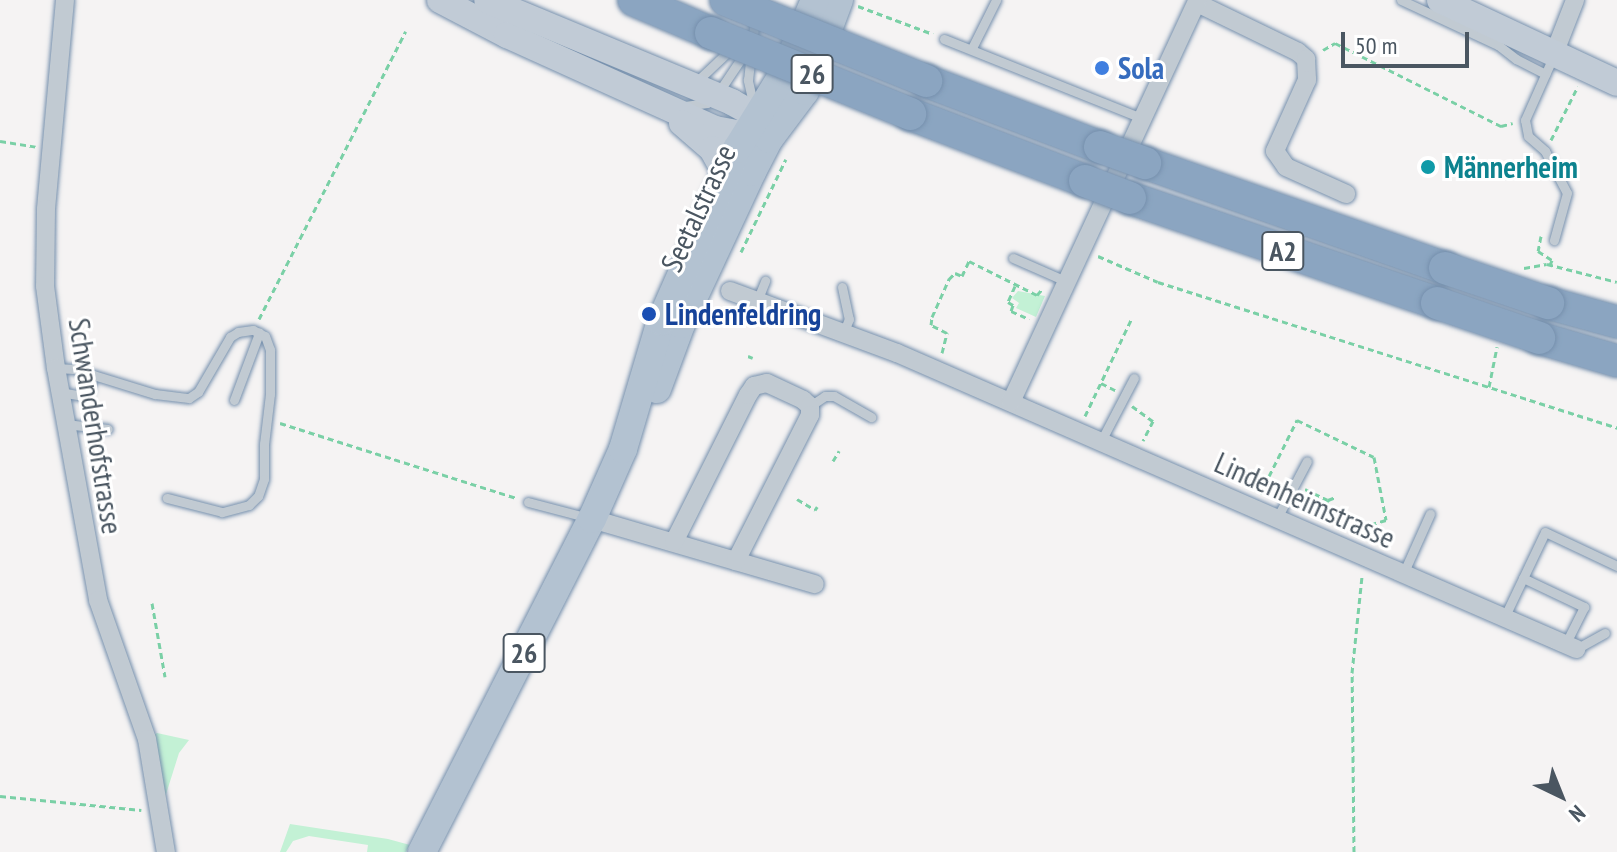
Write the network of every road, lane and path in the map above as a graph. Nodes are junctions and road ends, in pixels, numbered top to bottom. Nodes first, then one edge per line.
1 (65, 0) edge
2 (440, 0) edge
3 (487, 0) edge
4 (634, 0) edge
5 (726, 0) edge
6 (758, 0) edge
7 (815, 0) edge
8 (996, 0) edge
9 (1401, 0) edge
10 (1440, 0) edge
11 (1575, 0) edge
12 (847, 2) edge
13 (1198, 2) edge
14 (753, 26) junction
15 (406, 31) dead end
16 (944, 39) joint
17 (750, 43) junction
18 (972, 48) junction
19 (1306, 59) junction
20 (1550, 64) junction
21 (1582, 78) dead end
22 (1617, 83) edge
23 (688, 85) junction
24 (716, 96) junction
25 (661, 105) junction
26 (1144, 119) junction
27 (1525, 120) junction
28 (756, 130) junction
29 (0, 141) edge
30 (52, 149) junction
31 (1545, 151) junction
32 (727, 176) junction
33 (1346, 194) dead end
34 (1540, 236) dead end
35 (1554, 240) dead end
36 (1084, 249) junction
37 (1013, 258) dead end
38 (1550, 265) dead end
39 (765, 281) dead end
40 (1068, 282) junction
41 (1015, 286) junction
42 (842, 287) dead end
43 (730, 291) dead end
44 (1050, 291) dead end
45 (757, 301) junction
46 (1132, 318) dead end
47 (1036, 322) dead end
48 (1617, 322) edge
49 (256, 331) junction
50 (843, 333) junction
51 (939, 359) dead end
52 (1617, 361) edge
53 (56, 368) junction
54 (93, 375) junction
55 (1134, 378) dead end
56 (60, 392) junction
57 (234, 400) dead end
58 (1122, 400) junction
59 (1011, 402) junction
60 (810, 406) junction
61 (871, 417) dead end
62 (267, 418) junction
63 (66, 424) junction
64 (1617, 428) edge
65 (108, 429) dead end
66 (1077, 431) junction
67 (1101, 441) junction
68 (623, 449) junction
69 (839, 451) dead end
70 (1135, 456) junction
71 (833, 461) dead end
72 (1307, 461) dead end
73 (1295, 484) junction
74 (1336, 497) dead end
75 (167, 498) dead end
76 (797, 499) dead end
77 (1328, 500) junction
78 (528, 502) joint
79 (817, 507) dead end
80 (1253, 508) junction
81 (1430, 514) dead end
82 (1277, 518) junction
83 (592, 519) junction
84 (1312, 533) junction
85 (674, 542) junction
86 (1335, 544) junction
87 (1364, 556) junction
88 (736, 561) junction
89 (1617, 566) edge
90 (1403, 574) junction
91 (1523, 578) junction
92 (815, 584) dead end
93 (152, 603) dead end
94 (1504, 618) junction
95 (1605, 633) dead end
96 (1570, 647) junction
97 (165, 677) dead end
98 (0, 796) edge
99 (157, 812) junction
100 (166, 852) edge
101 (422, 852) edge
102 (1354, 852) edge

1 - 30 street, Schwanderhofstrasse
2 - 25 main road
3 - 23 main road
4 - 52 highway, A2, bridge
5 - 48 highway, A2, bridge
6 - 14 lane
7 - 28 main road, Seetalstrasse / 26
8 - 18 lane
9 - 20 lane
10 - 20 main road
11 - 20 street
12 - 16 path
12 - 28 main road, Seetalstrasse / 26
13 - 19 street
13 - 26 street
14 - 17 lane
14 - 23 lane
15 - 49 path
16 - 18 lane
17 - 24 lane
17 - 28 lane
18 - 26 lane
19 - 27 path
19 - 33 street
20 - 22 main road
20 - 27 lane
21 - 31 path
23 - 24 main road
24 - 25 lane
24 - 28 main road
25 - 28 main road
25 - 32 main road
26 - 36 street
27 - 31 lane
28 - 32 main road, Seetalstrasse / 26
28 - 68 main road, Seetalstrasse / 26
29 - 30 path
30 - 53 street, Schwanderhofstrasse
31 - 35 lane
32 - 68 main road, Seetalstrasse / 26
34 - 38 path
36 - 40 street
36 - 64 path
37 - 40 lane
39 - 45 lane
40 - 59 street
41 - 44 path
41 - 47 path
41 - 51 path
42 - 50 lane
43 - 45 street, Lindenheimstrasse
45 - 50 street, Lindenheimstrasse
46 - 66 path
49 - 54 lane
49 - 57 lane
49 - 62 lane
50 - 59 street, Lindenheimstrasse
53 - 54 lane
53 - 56 street, Schwanderhofstrasse
54 - 56 lane
55 - 58 lane
56 - 63 street, Schwanderhofstrasse
58 - 67 lane
58 - 70 path
59 - 66 street, Lindenheimstrasse
60 - 61 lane
60 - 85 street
60 - 88 street
62 - 75 lane
62 - 78 path
63 - 65 lane
63 - 99 street, Schwanderhofstrasse
66 - 67 street, Lindenheimstrasse
67 - 70 street, Lindenheimstrasse
68 - 83 main road, Seetalstrasse / 26
69 - 71 path
70 - 80 street, Lindenheimstrasse
72 - 73 lane
73 - 77 path
73 - 82 lane
74 - 77 path
76 - 79 path
77 - 84 path
78 - 83 lane
80 - 82 street, Lindenheimstrasse
80 - 86 path
81 - 90 lane
82 - 84 street, Lindenheimstrasse
83 - 85 street
83 - 101 main road, Seetalstrasse / 26
84 - 86 street, Lindenheimstrasse
85 - 88 street
86 - 87 street, Lindenheimstrasse
87 - 90 street, Lindenheimstrasse
87 - 102 path
88 - 92 street
89 - 91 lane
90 - 94 street, Lindenheimstrasse
91 - 94 lane
91 - 96 lane
93 - 97 path
94 - 96 street, Lindenheimstrasse
95 - 96 lane
98 - 99 path
99 - 100 street, Schwanderhofstrasse

